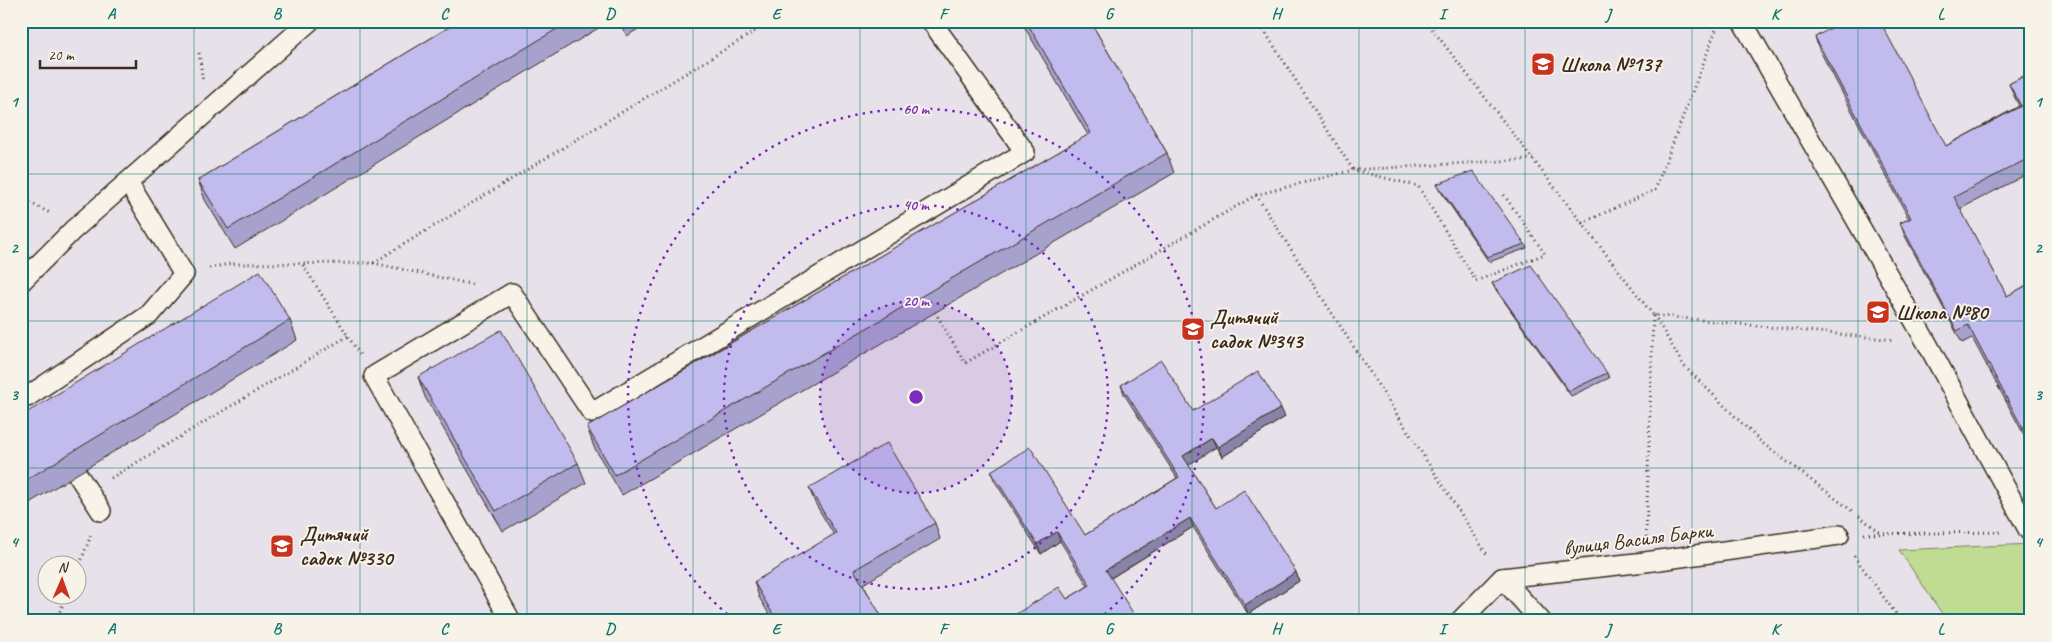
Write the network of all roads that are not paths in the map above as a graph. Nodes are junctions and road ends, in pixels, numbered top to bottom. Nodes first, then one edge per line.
1 (310, 21) edge
2 (930, 21) edge
3 (1742, 21) edge
4 (128, 182) junction
5 (21, 282) edge
6 (24, 395) edge
7 (38, 412) edge
8 (53, 436) edge
9 (101, 511) road end
10 (2030, 531) edge
11 (1839, 535) road end
12 (1502, 578) junction
13 (511, 621) edge
14 (1460, 621) edge
15 (1541, 621) edge

1 - 4 lane
2 - 13 lane
3 - 10 lane
4 - 5 lane
4 - 6 lane
6 - 7 lane
8 - 9 lane
11 - 12 lane, вулиця Василя Барки
12 - 14 lane
12 - 15 lane

